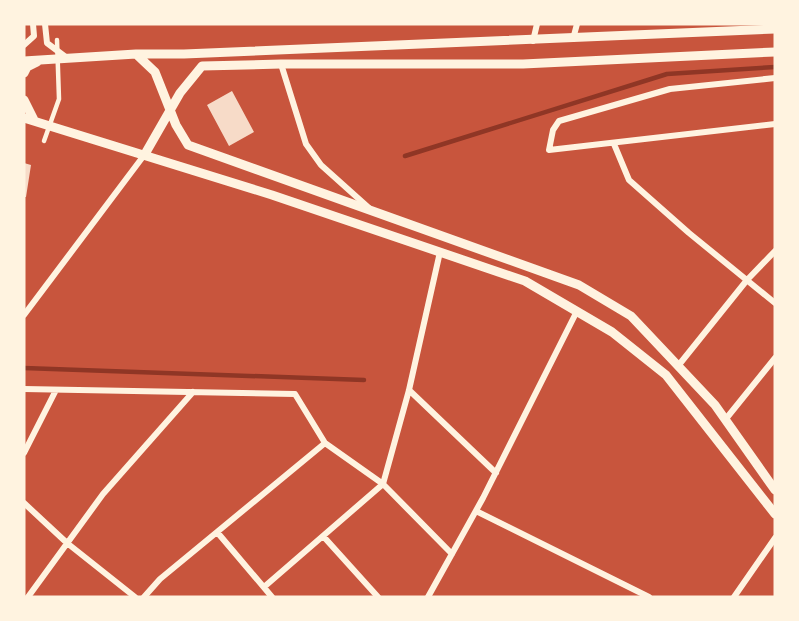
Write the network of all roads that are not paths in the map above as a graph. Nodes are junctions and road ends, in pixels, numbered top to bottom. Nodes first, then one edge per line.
1 (33, 24) edge
2 (45, 24) edge
3 (537, 24) edge
4 (577, 24) edge
5 (729, 27) edge
6 (775, 29) edge
7 (573, 39) junction
8 (57, 40) dead end
9 (533, 40) junction
10 (24, 45) edge
11 (775, 51) edge
12 (135, 54) junction
13 (61, 56) junction
14 (24, 61) edge
15 (40, 61) junction
16 (280, 63) junction
17 (24, 73) edge
18 (775, 78) edge
19 (24, 100) edge
20 (171, 110) junction
21 (24, 118) edge
22 (34, 120) junction
23 (775, 124) edge
24 (49, 125) junction
25 (44, 141) dead end
26 (614, 144) junction
27 (145, 154) junction
28 (372, 211) junction
29 (775, 251) edge
30 (440, 252) junction
31 (747, 280) junction
32 (775, 303) edge
33 (577, 311) junction
34 (24, 315) edge
35 (775, 358) edge
36 (678, 366) junction
37 (24, 389) edge
38 (56, 390) junction
39 (409, 390) junction
40 (193, 392) junction
41 (725, 420) junction
42 (325, 442) junction
43 (24, 453) edge
44 (496, 473) junction
45 (383, 484) junction
46 (775, 490) edge
47 (24, 503) edge
48 (477, 511) junction
49 (775, 514) edge
50 (217, 532) junction
51 (323, 536) junction
52 (775, 538) edge
53 (67, 543) junction
54 (452, 554) junction
55 (264, 587) junction
56 (28, 597) edge
57 (135, 597) edge
58 (144, 597) edge
59 (272, 597) edge
60 (378, 597) edge
61 (428, 597) edge
62 (649, 597) edge
63 (734, 597) edge

1 - 10 street
2 - 13 street
3 - 9 street
4 - 7 street
5 - 6 main road
5 - 7 main road
7 - 9 main road
8 - 13 street
9 - 12 main road
11 - 16 main road
12 - 13 main road
12 - 20 main road
13 - 15 main road
13 - 24 street
14 - 15 main road
15 - 17 main road
16 - 20 main road
16 - 28 street
18 - 26 street
19 - 22 main road
20 - 27 main road
20 - 28 main road
21 - 22 main road
22 - 24 main road
23 - 26 street
24 - 25 street
24 - 27 main road
26 - 31 street
27 - 30 main road
27 - 34 street
28 - 36 main road
29 - 31 street
30 - 33 main road
30 - 39 street
31 - 32 street
31 - 36 street
33 - 44 street
33 - 49 main road
35 - 41 street
36 - 41 main road
37 - 38 street
38 - 40 street
38 - 43 street
39 - 44 street
39 - 45 street
40 - 42 street
40 - 53 street
41 - 46 main road
42 - 45 street
42 - 50 street
44 - 48 street
45 - 51 street
45 - 54 street
47 - 53 street
48 - 54 street
48 - 62 street
50 - 55 street
50 - 58 street
51 - 55 street
51 - 60 street
52 - 63 street
53 - 56 street
53 - 57 street
54 - 61 street
55 - 59 street

